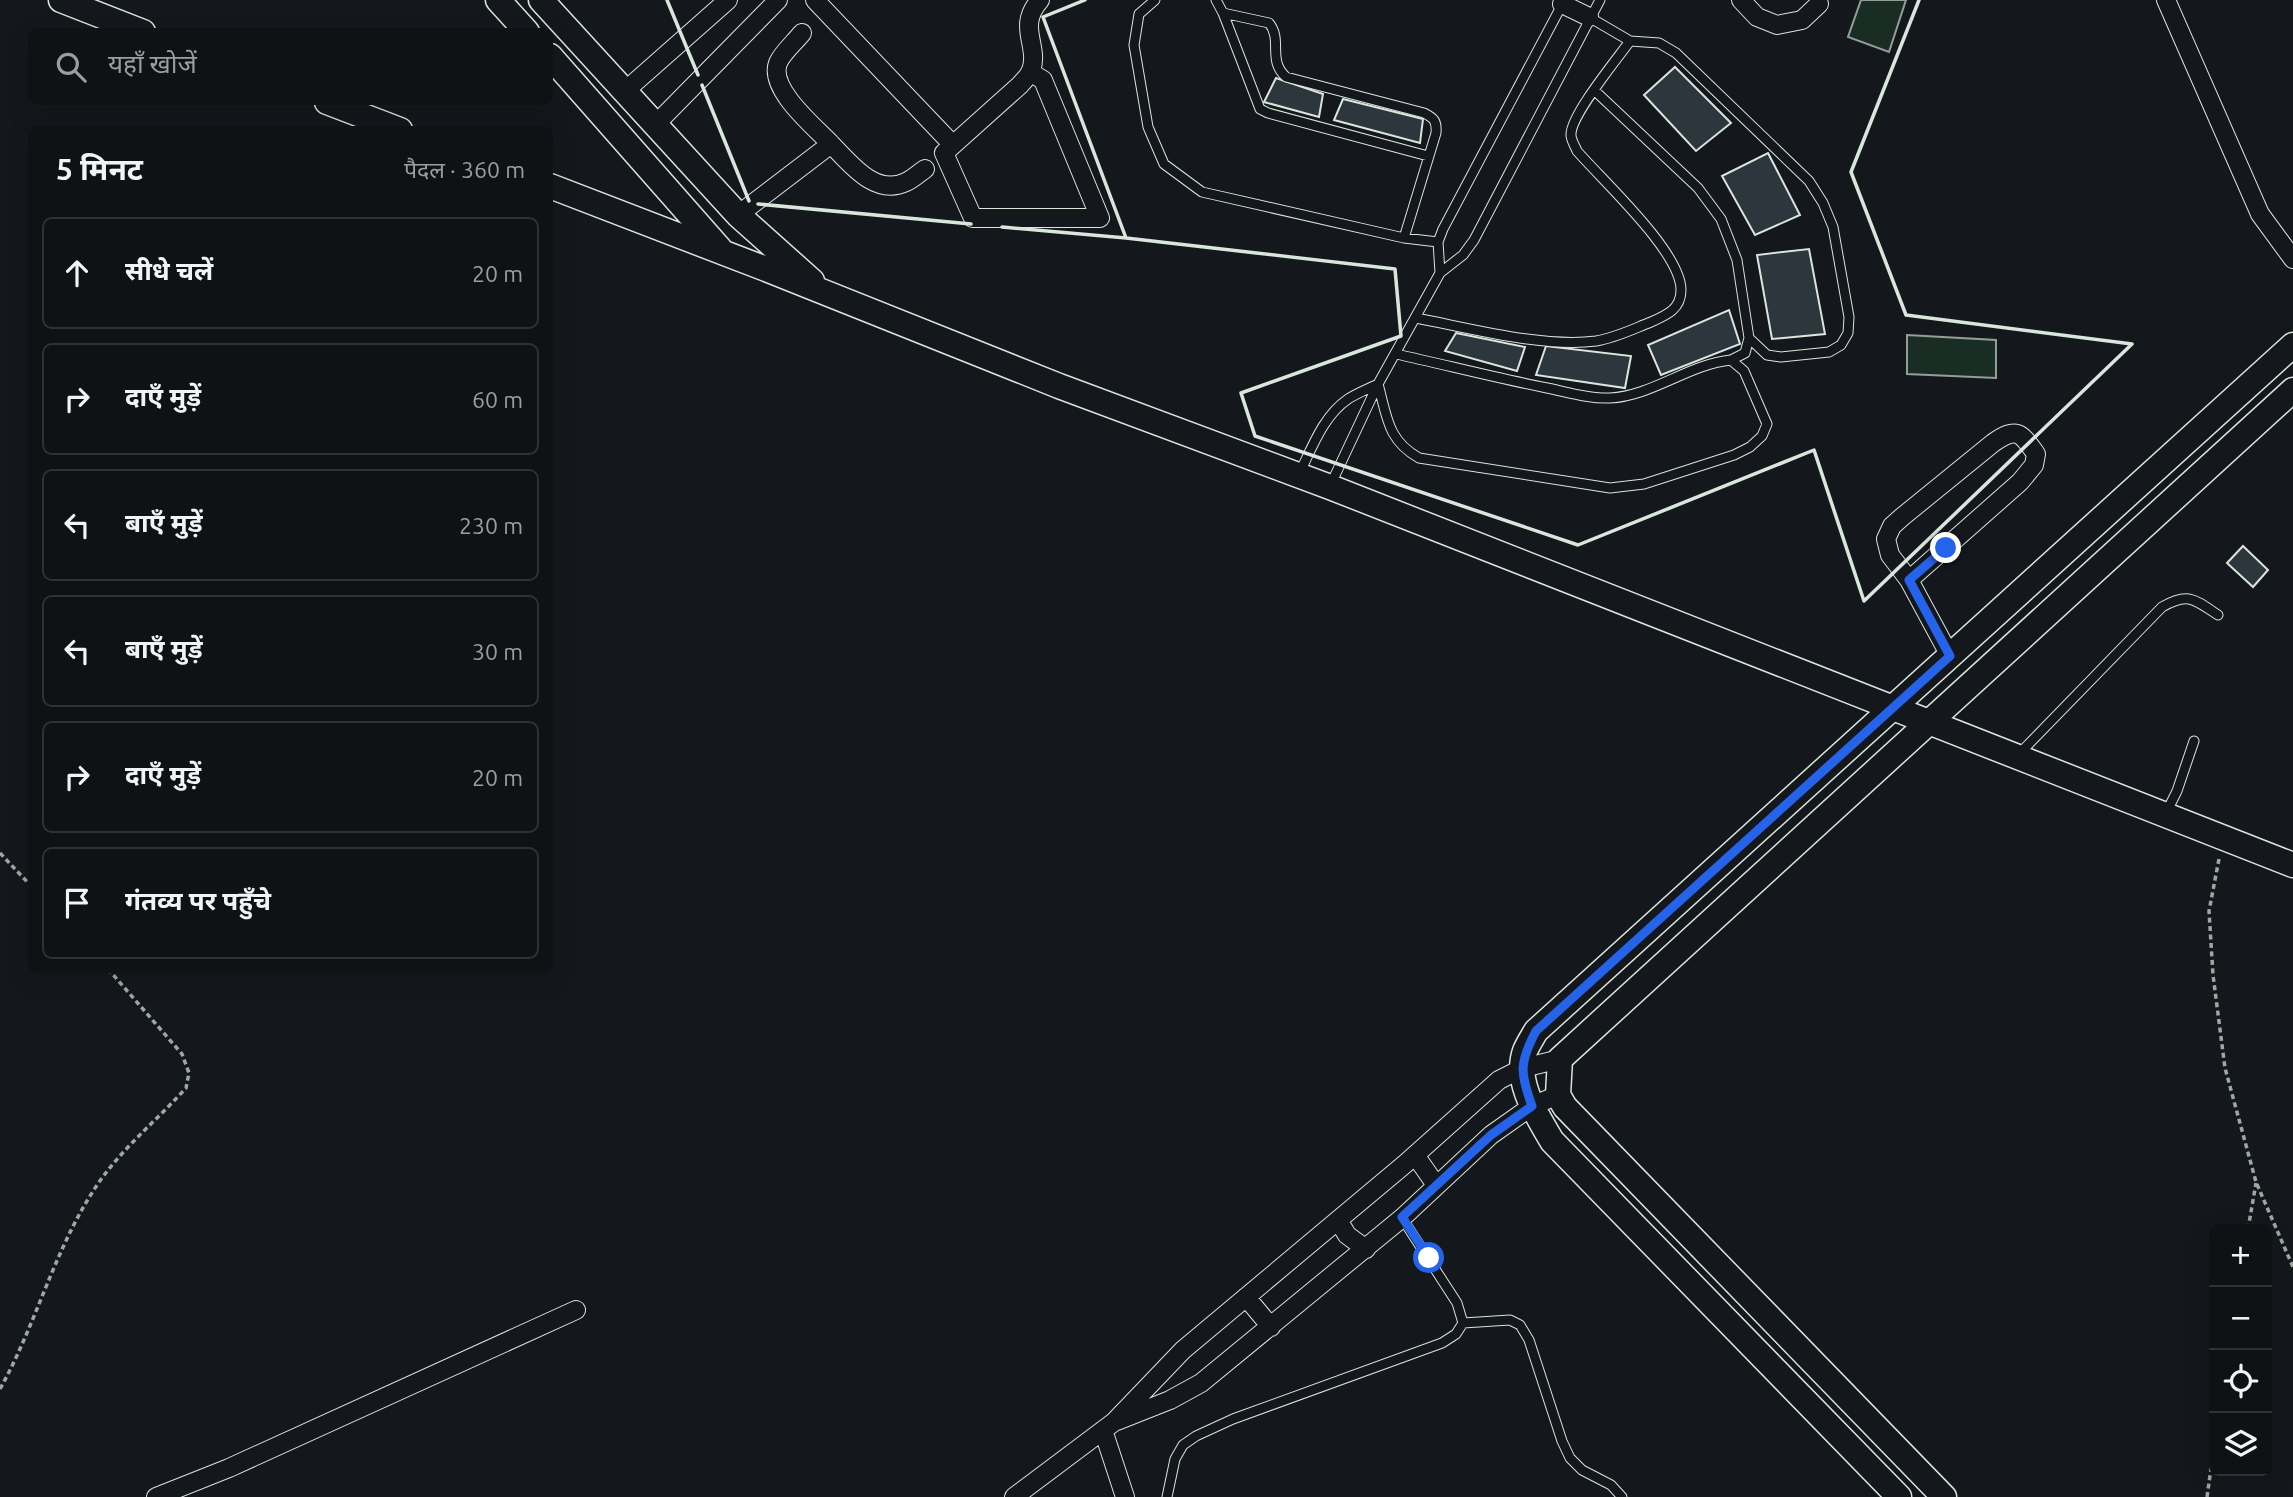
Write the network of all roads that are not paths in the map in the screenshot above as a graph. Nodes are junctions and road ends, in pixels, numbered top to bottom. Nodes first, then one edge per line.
1 (61, 0) edge
2 (498, 0) edge
3 (541, 0) edge
4 (728, 0) edge
5 (778, 0) edge
6 (815, 0) edge
7 (1040, 0) edge
8 (1156, 0) edge
9 (1216, 0) edge
10 (1600, 0) edge
11 (1741, 0) edge
12 (2166, 0) edge
13 (1563, 2) edge
14 (1820, 2) edge
15 (1223, 13) junction
16 (1589, 17) junction
17 (133, 28) edge
18 (523, 28) edge
19 (802, 33) dead end
20 (1630, 41) junction
21 (553, 59) edge
22 (1031, 72) junction
23 (1594, 90) junction
24 (625, 91) junction
25 (335, 105) edge
26 (655, 125) junction
27 (390, 126) edge
28 (831, 144) junction
29 (953, 145) junction
30 (1428, 156) junction
31 (925, 169) dead end
32 (553, 187) edge
33 (737, 215) junction
34 (1404, 238) junction
35 (1438, 242) junction
36 (722, 252) junction
37 (2293, 259) edge
38 (1440, 273) junction
39 (825, 293) junction
40 (1416, 318) junction
41 (1749, 338) junction
42 (2293, 345) edge
43 (1396, 354) junction
44 (1731, 360) junction
45 (1378, 384) junction
46 (2293, 390) edge
47 (1298, 475) junction
48 (1330, 487) junction
49 (1909, 580) junction
50 (2218, 615) dead end
51 (1950, 656) junction
52 (1893, 708) junction
53 (1928, 721) junction
54 (2194, 741) dead end
55 (2018, 756) junction
56 (2166, 815) junction
57 (2293, 865) edge
58 (1560, 1059) junction
59 (1523, 1068) junction
60 (1558, 1095) junction
61 (1532, 1106) junction
62 (1415, 1155) junction
63 (1436, 1185) junction
64 (1402, 1217) junction
65 (1338, 1220) junction
66 (1366, 1249) junction
67 (1246, 1297) junction
68 (576, 1310) dead end
69 (1463, 1323) junction
70 (1271, 1327) junction
71 (1109, 1426) junction
72 (156, 1497) edge
73 (1014, 1497) edge
74 (1125, 1497) edge
75 (1167, 1497) edge
76 (1622, 1497) edge
77 (1899, 1497) edge
78 (1944, 1497) edge

1 - 17 street
2 - 18 street
3 - 24 street
4 - 24 street
5 - 26 street
6 - 29 street
7 - 22 street
8 - 34 lane
9 - 15 lane
10 - 16 lane
11 - 14 street
12 - 37 street
13 - 16 street
13 - 35 lane
15 - 30 lane
15 - 30 lane
16 - 20 lane
16 - 38 lane
19 - 28 street
20 - 23 lane
20 - 41 lane
21 - 36 street
22 - 29 street
22 - 29 street
23 - 40 lane
23 - 41 lane
24 - 26 street
25 - 27 street
26 - 33 street
28 - 31 street
28 - 33 street
30 - 34 lane
32 - 36 street
33 - 39 street
34 - 35 lane
35 - 38 lane
36 - 39 street
38 - 40 lane
39 - 47 street
40 - 43 lane
41 - 44 lane
42 - 51 street
43 - 44 lane
43 - 45 lane
44 - 45 lane
45 - 47 lane
45 - 48 lane
46 - 53 street
47 - 48 street
48 - 52 street
49 - 49 street
49 - 51 street
50 - 55 lane
51 - 52 street
52 - 53 street
52 - 59 street
53 - 55 street
53 - 58 street
54 - 56 lane
55 - 56 street
56 - 57 street
58 - 59 street
58 - 60 street
59 - 61 street
59 - 62 street
60 - 61 street
60 - 78 street
61 - 63 street
61 - 77 street
62 - 63 street
62 - 65 street
63 - 64 street
64 - 66 street
64 - 69 lane
65 - 66 street
65 - 67 street
66 - 70 street
67 - 70 street
67 - 71 street
68 - 72 street
69 - 75 lane
69 - 76 lane
70 - 71 street
71 - 73 street
71 - 74 street

